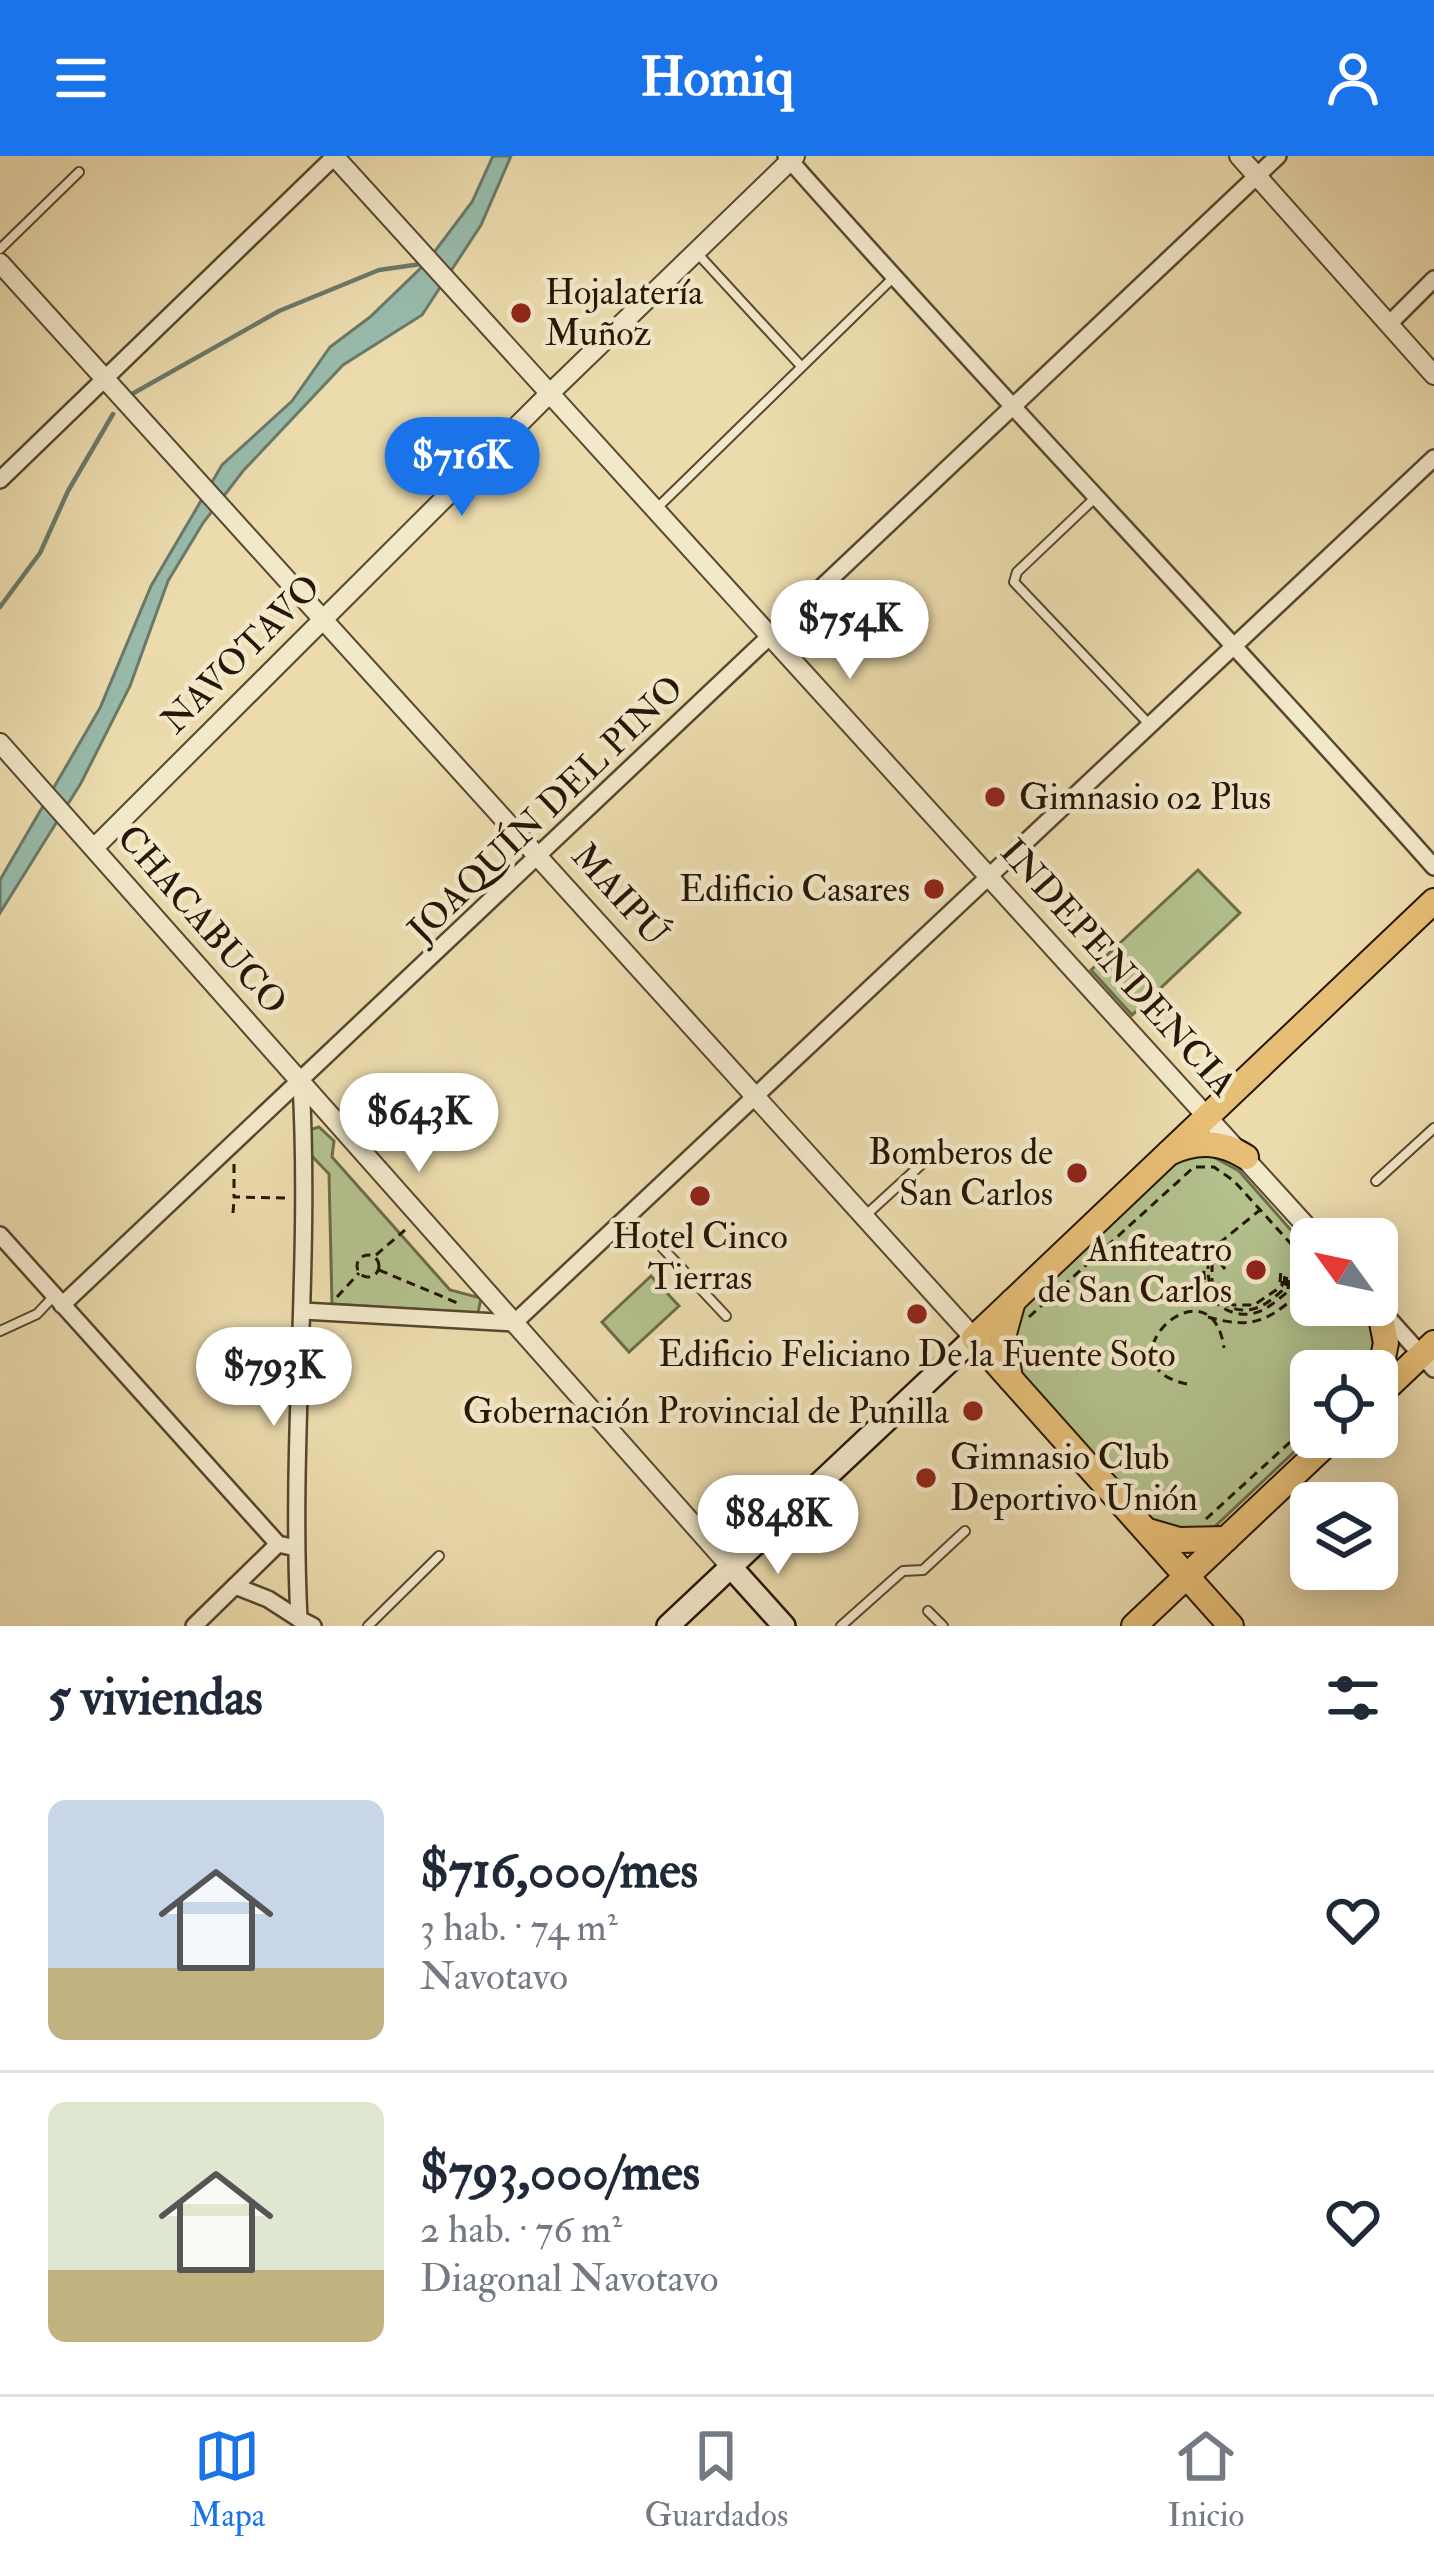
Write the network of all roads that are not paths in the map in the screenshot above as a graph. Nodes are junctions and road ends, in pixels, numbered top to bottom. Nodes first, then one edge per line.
1 (334, 156) edge
2 (1239, 156) edge
3 (1278, 156) edge
4 (790, 158) edge
5 (79, 172) dead end
6 (1257, 176) junction
7 (0, 249) edge
8 (695, 251) junction
9 (0, 263) edge
10 (895, 276) junction
11 (1434, 279) edge
12 (1389, 324) junction
13 (801, 366) junction
14 (1434, 375) edge
15 (104, 379) junction
16 (551, 392) junction
17 (1012, 406) junction
18 (1434, 458) edge
19 (0, 480) edge
20 (1097, 496) junction
21 (657, 508) junction
22 (322, 619) junction
23 (772, 635) junction
24 (1234, 643) junction
25 (1148, 723) junction
26 (0, 743) edge
27 (95, 847) junction
28 (539, 859) junction
29 (1434, 867) edge
30 (988, 874) junction
31 (1434, 902) edge
32 (301, 1083) junction
33 (755, 1098) junction
34 (1207, 1114) junction
35 (1434, 1128) edge
36 (936, 1151) dead end
37 (1246, 1157) junction
38 (1158, 1160) junction
39 (1376, 1181) dead end
40 (864, 1217) junction
41 (1300, 1218) edge
42 (0, 1235) edge
43 (656, 1241) dead end
44 (1017, 1294) junction
45 (58, 1300) junction
46 (303, 1311) junction
47 (726, 1316) dead end
48 (514, 1323) junction
49 (1398, 1325) edge
50 (0, 1331) edge
51 (974, 1338) junction
52 (1430, 1355) edge
53 (1398, 1380) edge
54 (1012, 1382) junction
55 (1312, 1458) edge
56 (1146, 1530) junction
57 (965, 1531) dead end
58 (1226, 1539) junction
59 (278, 1544) junction
60 (296, 1548) junction
61 (439, 1556) dead end
62 (730, 1566) junction
63 (1186, 1576) junction
64 (236, 1586) junction
65 (928, 1611) dead end
66 (306, 1623) edge
67 (194, 1626) edge
68 (368, 1626) edge
69 (668, 1626) edge
70 (784, 1626) edge
71 (842, 1626) edge
72 (943, 1626) edge
73 (1134, 1626) edge
74 (1231, 1626) edge

1 - 15 street
1 - 16 street, INDEPENDENCIA
2 - 6 street
3 - 6 street, JOAQUÍN DEL PINO
4 - 8 street, NAVOTAVO
4 - 10 street
5 - 7 lane
6 - 12 street
6 - 17 street, JOAQUÍN DEL PINO
8 - 13 lane
8 - 16 street, NAVOTAVO
9 - 15 street, MAIPÚ
10 - 13 lane
10 - 17 street
11 - 12 street
12 - 14 street
13 - 21 lane
15 - 19 street
15 - 22 street, MAIPÚ
16 - 21 street, INDEPENDENCIA
16 - 22 street, NAVOTAVO
17 - 20 street
17 - 23 street, JOAQUÍN DEL PINO
18 - 24 street
20 - 24 street
20 - 25 lane
21 - 23 street, INDEPENDENCIA
22 - 27 street, NAVOTAVO
22 - 28 street, MAIPÚ
23 - 28 street, JOAQUÍN DEL PINO
23 - 30 street, INDEPENDENCIA
24 - 25 street
24 - 29 street
25 - 30 street
26 - 27 street, CHACABUCO
27 - 32 street, CHACABUCO
28 - 32 street, JOAQUÍN DEL PINO
28 - 33 street, MAIPÚ
30 - 33 street
30 - 34 street, INDEPENDENCIA
31 - 34 main road
32 - 45 street, JOAQUÍN DEL PINO
32 - 46 street
32 - 48 street, CHACABUCO
33 - 40 street, MAIPÚ
33 - 48 street
34 - 37 street, INDEPENDENCIA
34 - 38 main road
35 - 39 lane
36 - 40 lane
37 - 38 main road
37 - 41 street, INDEPENDENCIA
38 - 44 main road
40 - 51 street, MAIPÚ
42 - 45 street
43 - 47 lane
44 - 51 main road
44 - 54 main road
45 - 50 lane
45 - 59 street
46 - 48 street
46 - 60 street
48 - 62 street, CHACABUCO
49 - 52 street
51 - 54 main road, MAIPÚ
51 - 62 main road
52 - 53 main road
54 - 56 main road, MAIPÚ
55 - 58 main road
56 - 58 main road
56 - 63 main road, MAIPÚ
57 - 71 lane
58 - 63 main road
59 - 60 street
59 - 64 street
60 - 66 street
61 - 68 lane
62 - 69 main road
62 - 70 main road, CHACABUCO
63 - 73 main road
63 - 74 main road, MAIPÚ
64 - 66 street
64 - 67 street
65 - 72 lane

